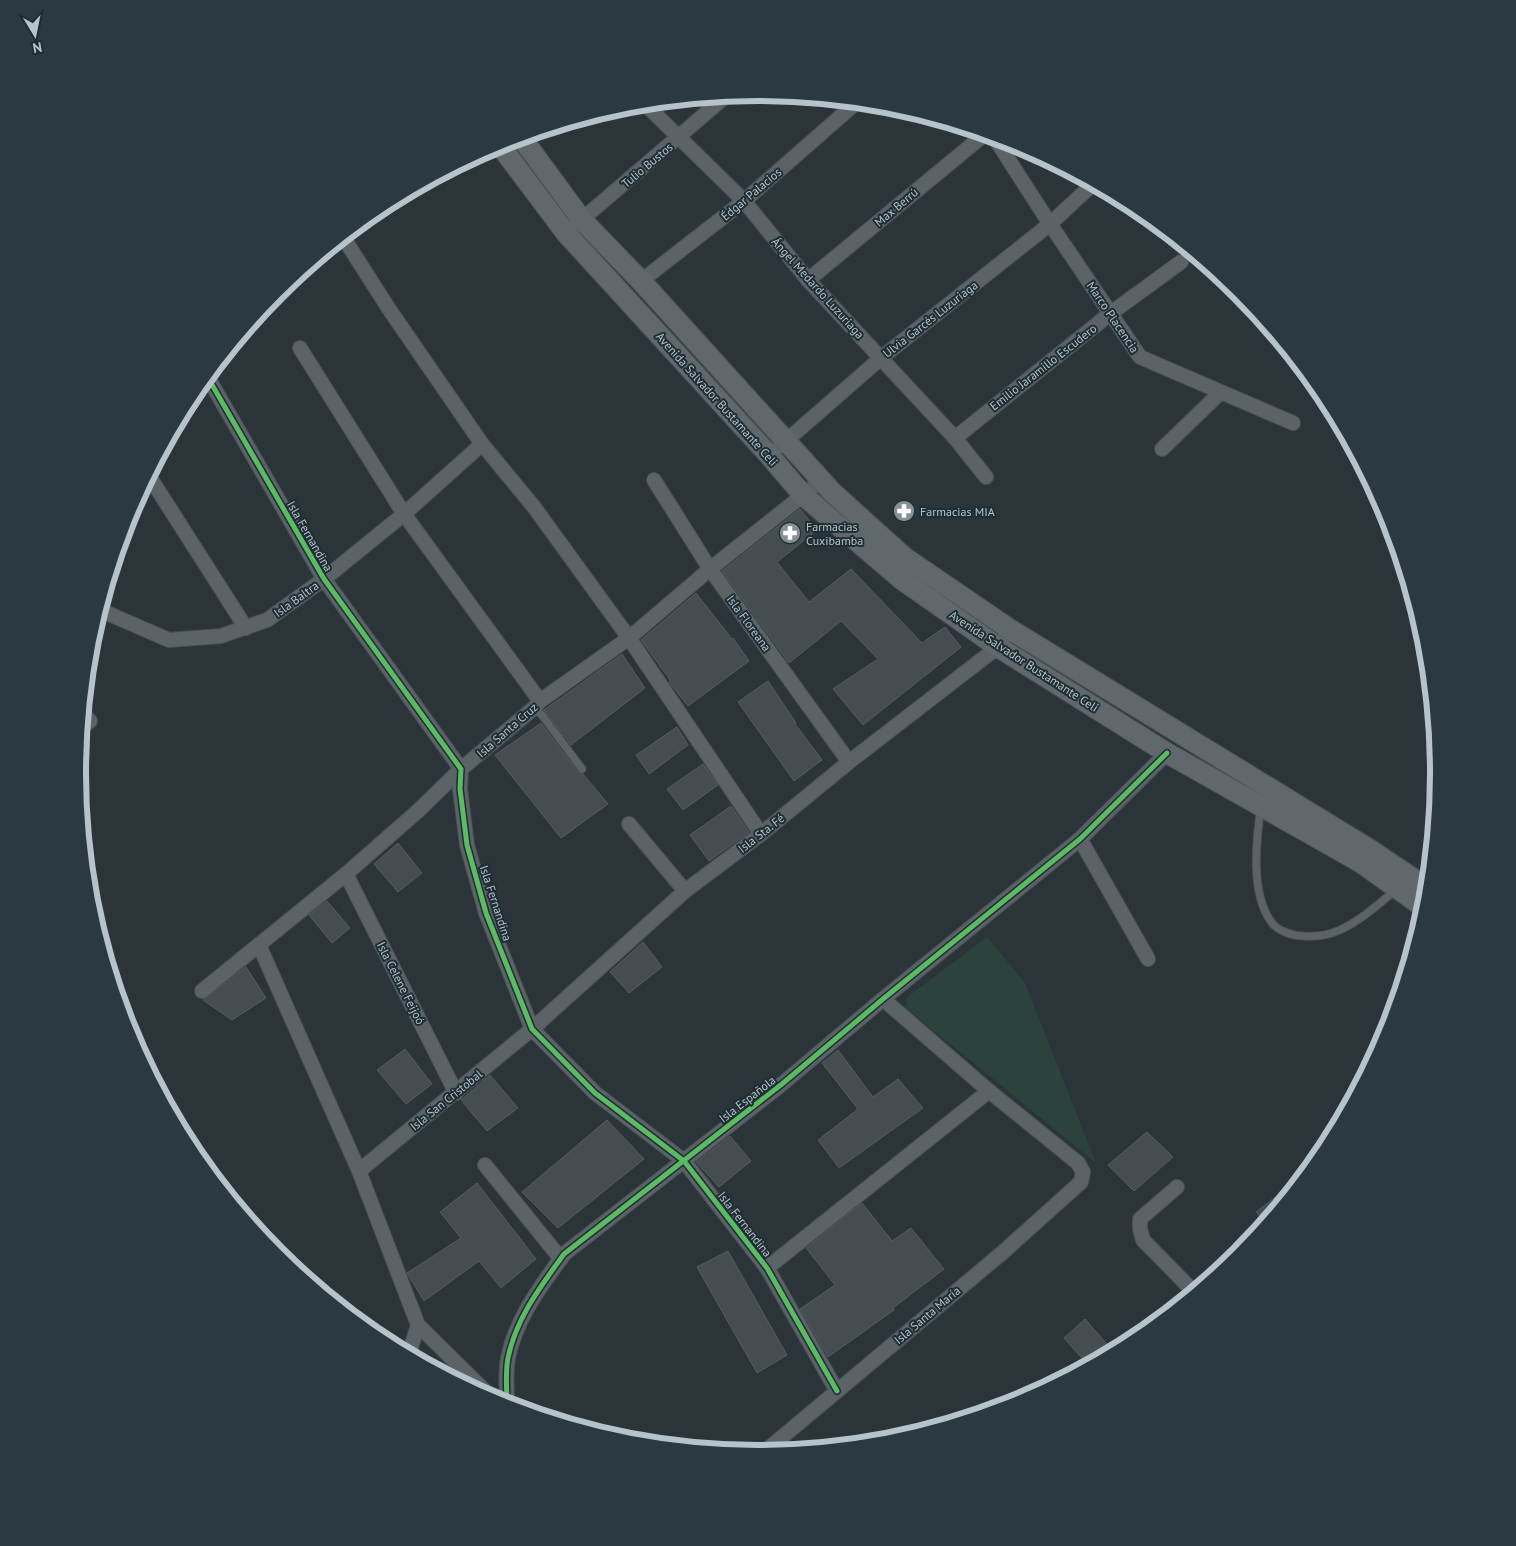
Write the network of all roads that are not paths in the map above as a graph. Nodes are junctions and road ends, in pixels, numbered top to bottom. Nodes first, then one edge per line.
1 (718, 103) edge
2 (850, 108) edge
3 (651, 110) edge
4 (678, 138) junction
5 (978, 139) edge
6 (528, 142) edge
7 (1000, 147) edge
8 (504, 151) edge
9 (1089, 188) edge
10 (744, 201) junction
11 (582, 220) junction
12 (1050, 224) junction
13 (566, 233) junction
14 (346, 242) edge
15 (1181, 262) dead end
16 (808, 280) junction
17 (641, 281) junction
18 (1112, 313) junction
19 (300, 348) dead end
20 (881, 358) junction
21 (212, 382) edge
22 (1221, 392) junction
23 (1293, 423) dead end
24 (955, 438) junction
25 (787, 440) junction
26 (482, 444) junction
27 (1162, 449) dead end
28 (769, 455) junction
29 (986, 477) dead end
30 (654, 480) dead end
31 (822, 481) junction
32 (153, 482) edge
33 (803, 495) junction
34 (404, 514) junction
35 (710, 569) junction
36 (324, 579) junction
37 (106, 613) edge
38 (246, 628) junction
39 (1010, 630) junction
40 (629, 638) junction
41 (998, 647) junction
42 (537, 704) junction
43 (1167, 752) junction
44 (849, 762) junction
45 (582, 769) dead end
46 (462, 770) junction
47 (1266, 797) junction
48 (629, 824) dead end
49 (762, 834) junction
50 (1080, 839) junction
51 (346, 874) junction
52 (1420, 884) edge
53 (1397, 889) junction
54 (685, 891) junction
55 (1417, 903) edge
56 (259, 945) junction
57 (1148, 959) dead end
58 (202, 991) dead end
59 (883, 999) junction
60 (532, 1029) junction
61 (989, 1091) junction
62 (456, 1093) junction
63 (684, 1161) junction
64 (485, 1165) dead end
65 (359, 1171) junction
66 (1177, 1187) dead end
67 (561, 1259) junction
68 (767, 1268) junction
69 (1190, 1287) edge
70 (418, 1325) junction
71 (411, 1348) edge
72 (476, 1382) edge
73 (837, 1391) junction
74 (507, 1396) edge
75 (773, 1444) edge

1 - 4 street, Tulio Bustos
2 - 10 street, Édgar Palacios
3 - 4 street, Ángel Medardo Luzuriaga
4 - 10 street, Ángel Medardo Luzuriaga
4 - 11 street, Tulio Bustos
5 - 16 street, Max Berrú
6 - 11 main road, Avenida Salvador Bustamante Celi
7 - 12 street, Marco Placencia
8 - 13 main road, Avenida Salvador Bustamante Celi
9 - 12 street, Ulvia Garcés Luzuriaga
10 - 16 street, Ángel Medardo Luzuriaga
10 - 17 street, Édgar Palacios
11 - 13 street, Tulio Bustos
11 - 17 main road, Avenida Salvador Bustamante Celi
12 - 18 street, Marco Placencia
12 - 20 street, Ulvia Garcés Luzuriaga
13 - 28 main road, Avenida Salvador Bustamante Celi
14 - 26 street
15 - 18 street, Emilio Jaramillo Escudero
16 - 20 street, Ángel Medardo Luzuriaga
17 - 25 main road, Avenida Salvador Bustamante Celi
18 - 22 street, Marco Placencia
18 - 24 street, Emilio Jaramillo Escudero
19 - 34 street
20 - 24 street, Ángel Medardo Luzuriaga
20 - 25 street, Ulvia Garcés Luzuriaga
21 - 36 street, Isla Fernandina
22 - 23 street, Marco Placencia
22 - 27 street
24 - 29 street, Ángel Medardo Luzuriaga
25 - 28 street, Ulvia Garcés Luzuriaga
25 - 31 main road, Avenida Salvador Bustamante Celi
26 - 34 street, Isla Baltra
26 - 40 street
28 - 33 main road, Avenida Salvador Bustamante Celi
30 - 35 street, Isla Floreana
31 - 33 street, Isla Santa Cruz
31 - 39 main road, Avenida Salvador Bustamante Celi
32 - 38 street
33 - 35 street, Isla Santa Cruz
33 - 41 main road, Avenida Salvador Bustamante Celi
34 - 36 street, Isla Baltra
34 - 42 street
35 - 40 street, Isla Santa Cruz
35 - 44 street, Isla Floreana
36 - 38 street, Isla Baltra
36 - 46 street, Isla Fernandina
37 - 38 street, Isla Baltra
39 - 41 street
39 - 47 main road, Avenida Salvador Bustamante Celi
40 - 42 street, Isla Santa Cruz
40 - 49 street
41 - 43 main road, Avenida Salvador Bustamante Celi
41 - 44 street, Isla Sta. Fé
42 - 45 lane
42 - 46 street, Isla Santa Cruz
43 - 47 main road, Avenida Salvador Bustamante Celi
43 - 50 street, Isla Española
44 - 49 street, Isla Sta. Fé
46 - 51 street, Isla Santa Cruz
46 - 60 street, Isla Fernandina
47 - 52 main road, Avenida Salvador Bustamante Celi
47 - 53 main road, Avenida Salvador Bustamante Celi
47 - 53 lane
48 - 54 street
49 - 54 street, Isla Sta. Fé
50 - 57 street
50 - 59 street, Isla Española
51 - 56 street, Isla Santa Cruz
51 - 62 street, Isla Celene Feijoó
53 - 55 main road, Avenida Salvador Bustamante Celi
54 - 60 street, Isla Sta. Fé
56 - 58 street, Isla Santa Cruz
56 - 65 street
59 - 61 street
59 - 63 street, Isla Española
60 - 62 street, Isla San Cristobal
60 - 63 street, Isla Fernandina
61 - 68 street
61 - 73 street, Isla Santa María
62 - 65 street, Isla San Cristobal
63 - 67 street, Isla Española
63 - 68 street, Isla Fernandina
64 - 67 street
65 - 70 street
66 - 69 street
67 - 74 street, Isla Española
68 - 73 street, Isla Fernandina
70 - 71 street
70 - 72 street
73 - 75 street, Isla Santa María

